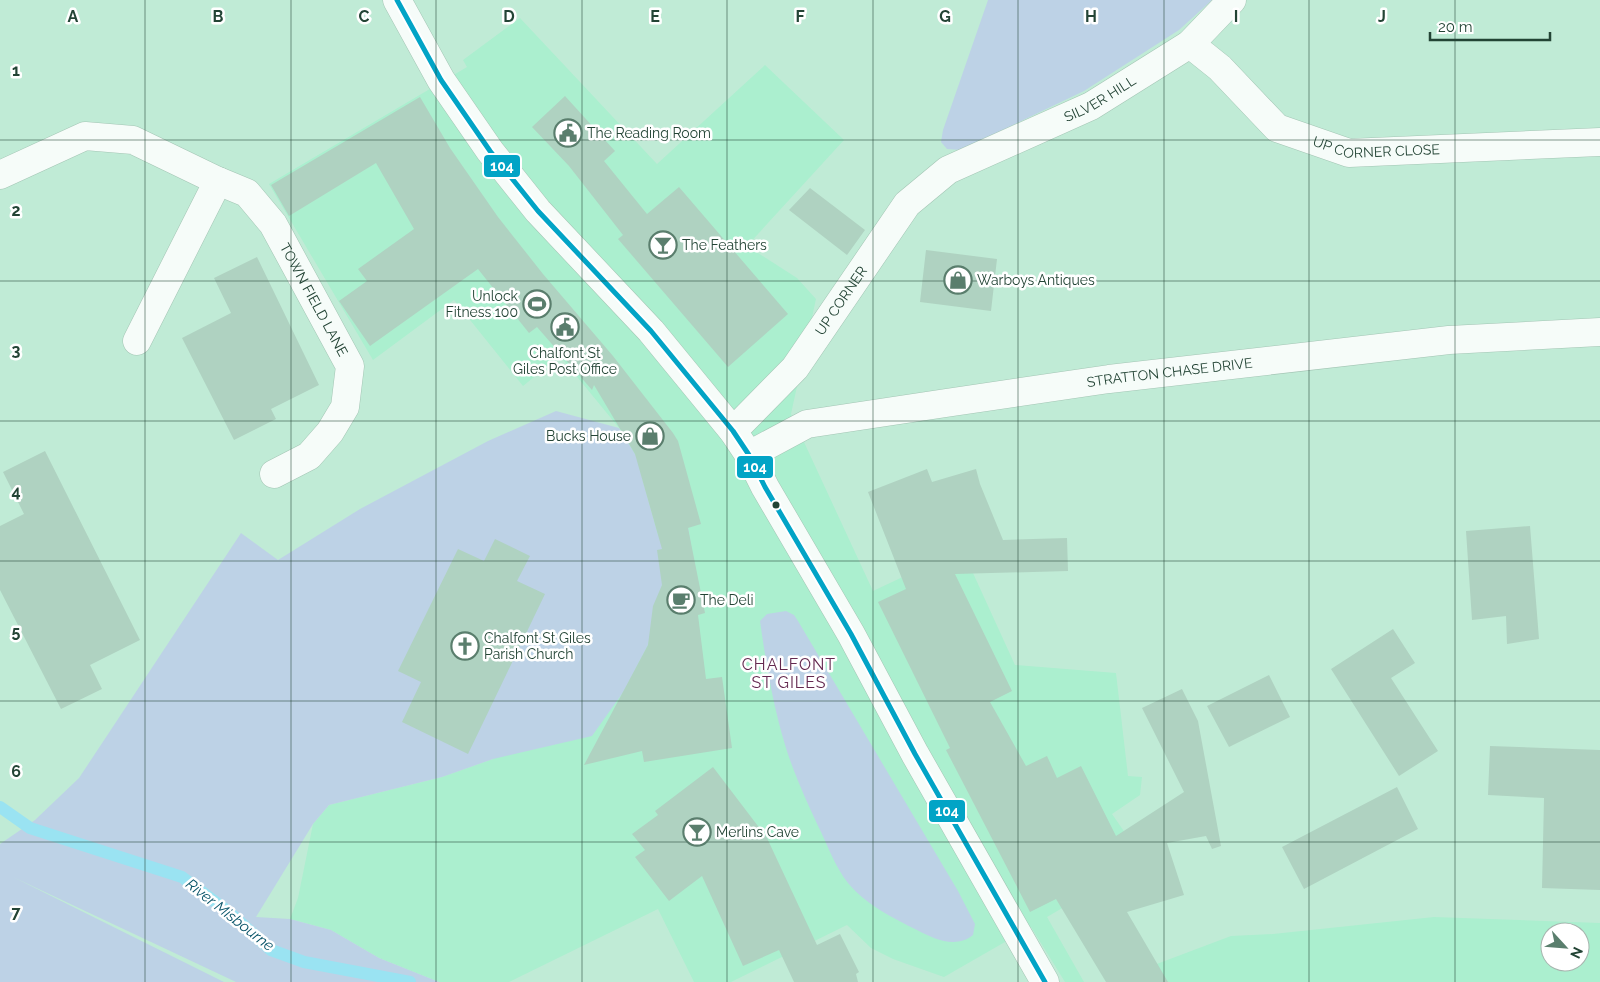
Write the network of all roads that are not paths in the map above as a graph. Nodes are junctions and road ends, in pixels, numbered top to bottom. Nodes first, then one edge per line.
1 (397, 0) edge
2 (1232, 0) edge
3 (1190, 44) junction
4 (1600, 142) edge
5 (948, 170) joint
6 (0, 176) edge
7 (218, 182) junction
8 (1600, 332) edge
9 (137, 341) dead end
10 (733, 430) junction
11 (749, 455) junction
12 (274, 474) dead end
13 (1045, 982) edge

1 - 10 street
2 - 3 street, SILVER HILL
3 - 4 street, UP CORNER CLOSE
3 - 5 street, SILVER HILL
5 - 10 street, UP CORNER
6 - 7 street, TOWN FIELD LANE
7 - 9 street
7 - 12 street, TOWN FIELD LANE
8 - 11 street, STRATTON CHASE DRIVE
10 - 11 street
11 - 13 street

